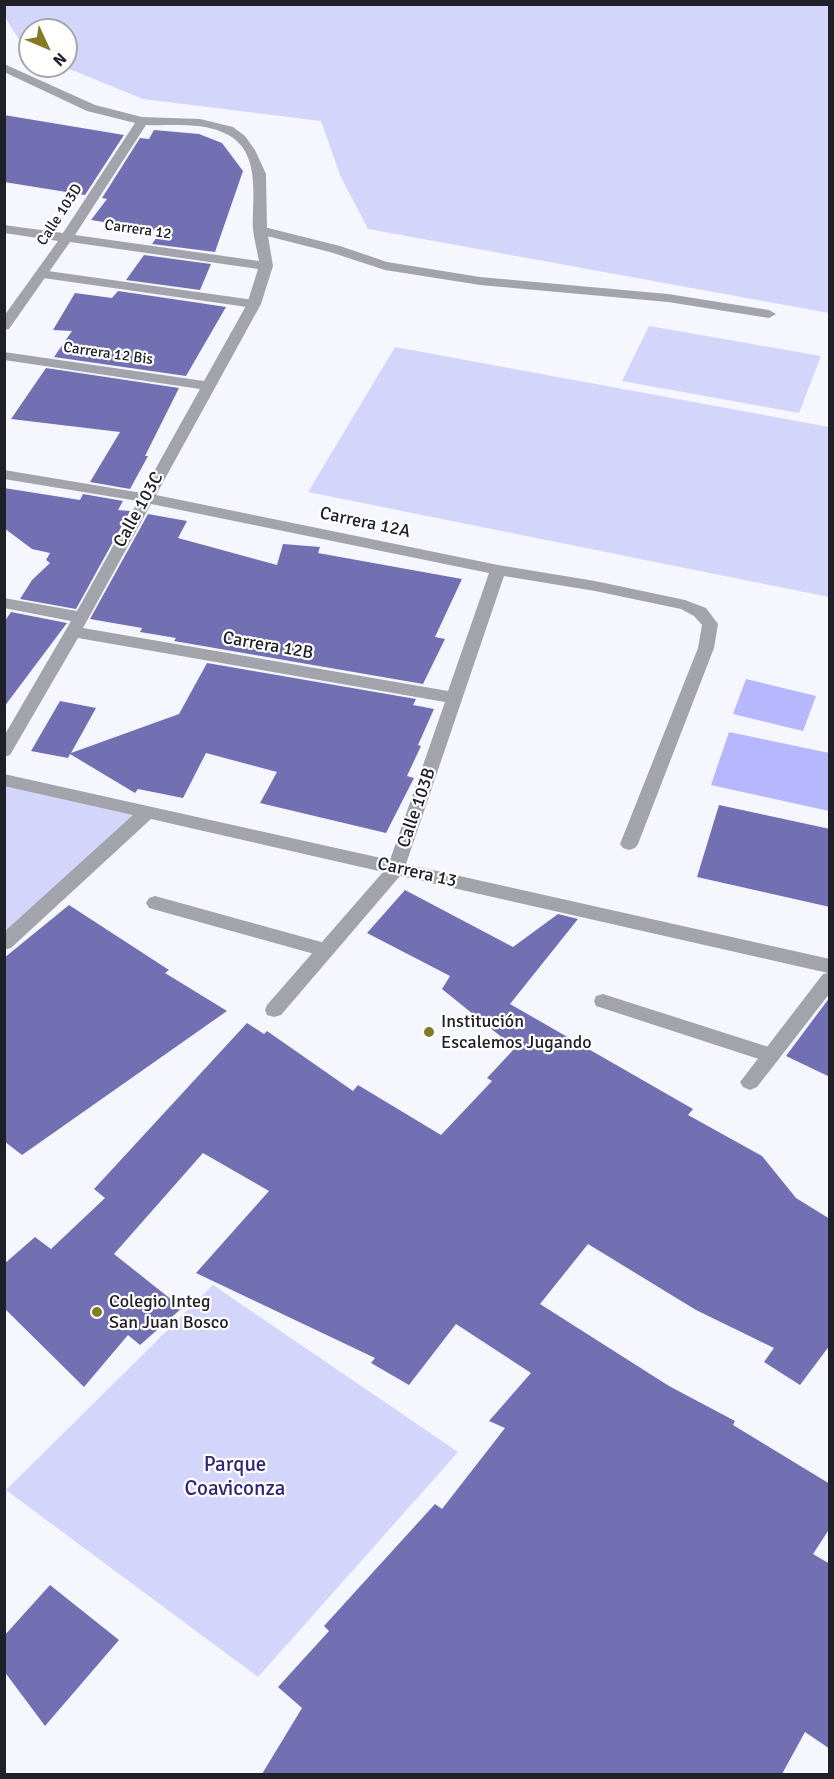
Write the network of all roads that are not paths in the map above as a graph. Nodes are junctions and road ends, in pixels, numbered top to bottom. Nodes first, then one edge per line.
1 (4, 67) edge
2 (142, 121) junction
3 (4, 229) edge
4 (260, 230) junction
5 (67, 237) junction
6 (266, 266) junction
7 (41, 274) junction
8 (254, 304) junction
9 (769, 314) dead end
10 (4, 326) edge
11 (4, 356) edge
12 (207, 386) junction
13 (4, 474) edge
14 (146, 498) junction
15 (498, 570) junction
16 (4, 603) edge
17 (77, 625) junction
18 (455, 698) junction
19 (4, 751) edge
20 (4, 780) edge
21 (148, 812) junction
22 (629, 844) dead end
23 (396, 868) junction
24 (155, 903) dead end
25 (4, 943) edge
26 (325, 950) junction
27 (830, 966) edge
28 (830, 979) edge
29 (603, 1001) dead end
30 (274, 1010) dead end
31 (771, 1055) junction
32 (750, 1082) dead end

1 - 2 street
2 - 4 street
2 - 5 street, Calle 103D
3 - 5 street, Carrera 12
4 - 6 street
4 - 9 street
5 - 6 street, Carrera 12
5 - 7 street, Calle 103D
6 - 8 street, Calle 103C
7 - 8 street
7 - 10 street, Calle 103D
8 - 12 street, Calle 103C
11 - 12 street, Carrera 12 Bis
12 - 14 street, Calle 103C
13 - 14 street, Carrera 12A
14 - 15 street, Carrera 12A
14 - 17 street, Calle 103C
15 - 18 street, Calle 103B
15 - 22 street, Carrera 12A
16 - 17 street, Carrera 12B
17 - 18 street, Carrera 12B
17 - 19 street, Calle 103C
18 - 23 street, Calle 103B
20 - 21 street, Carrera 13
21 - 23 street, Carrera 13
21 - 25 street
23 - 26 street, Calle 103B
23 - 27 street, Carrera 13
24 - 26 street
26 - 30 street, Calle 103B
28 - 31 street
29 - 31 street
31 - 32 street

